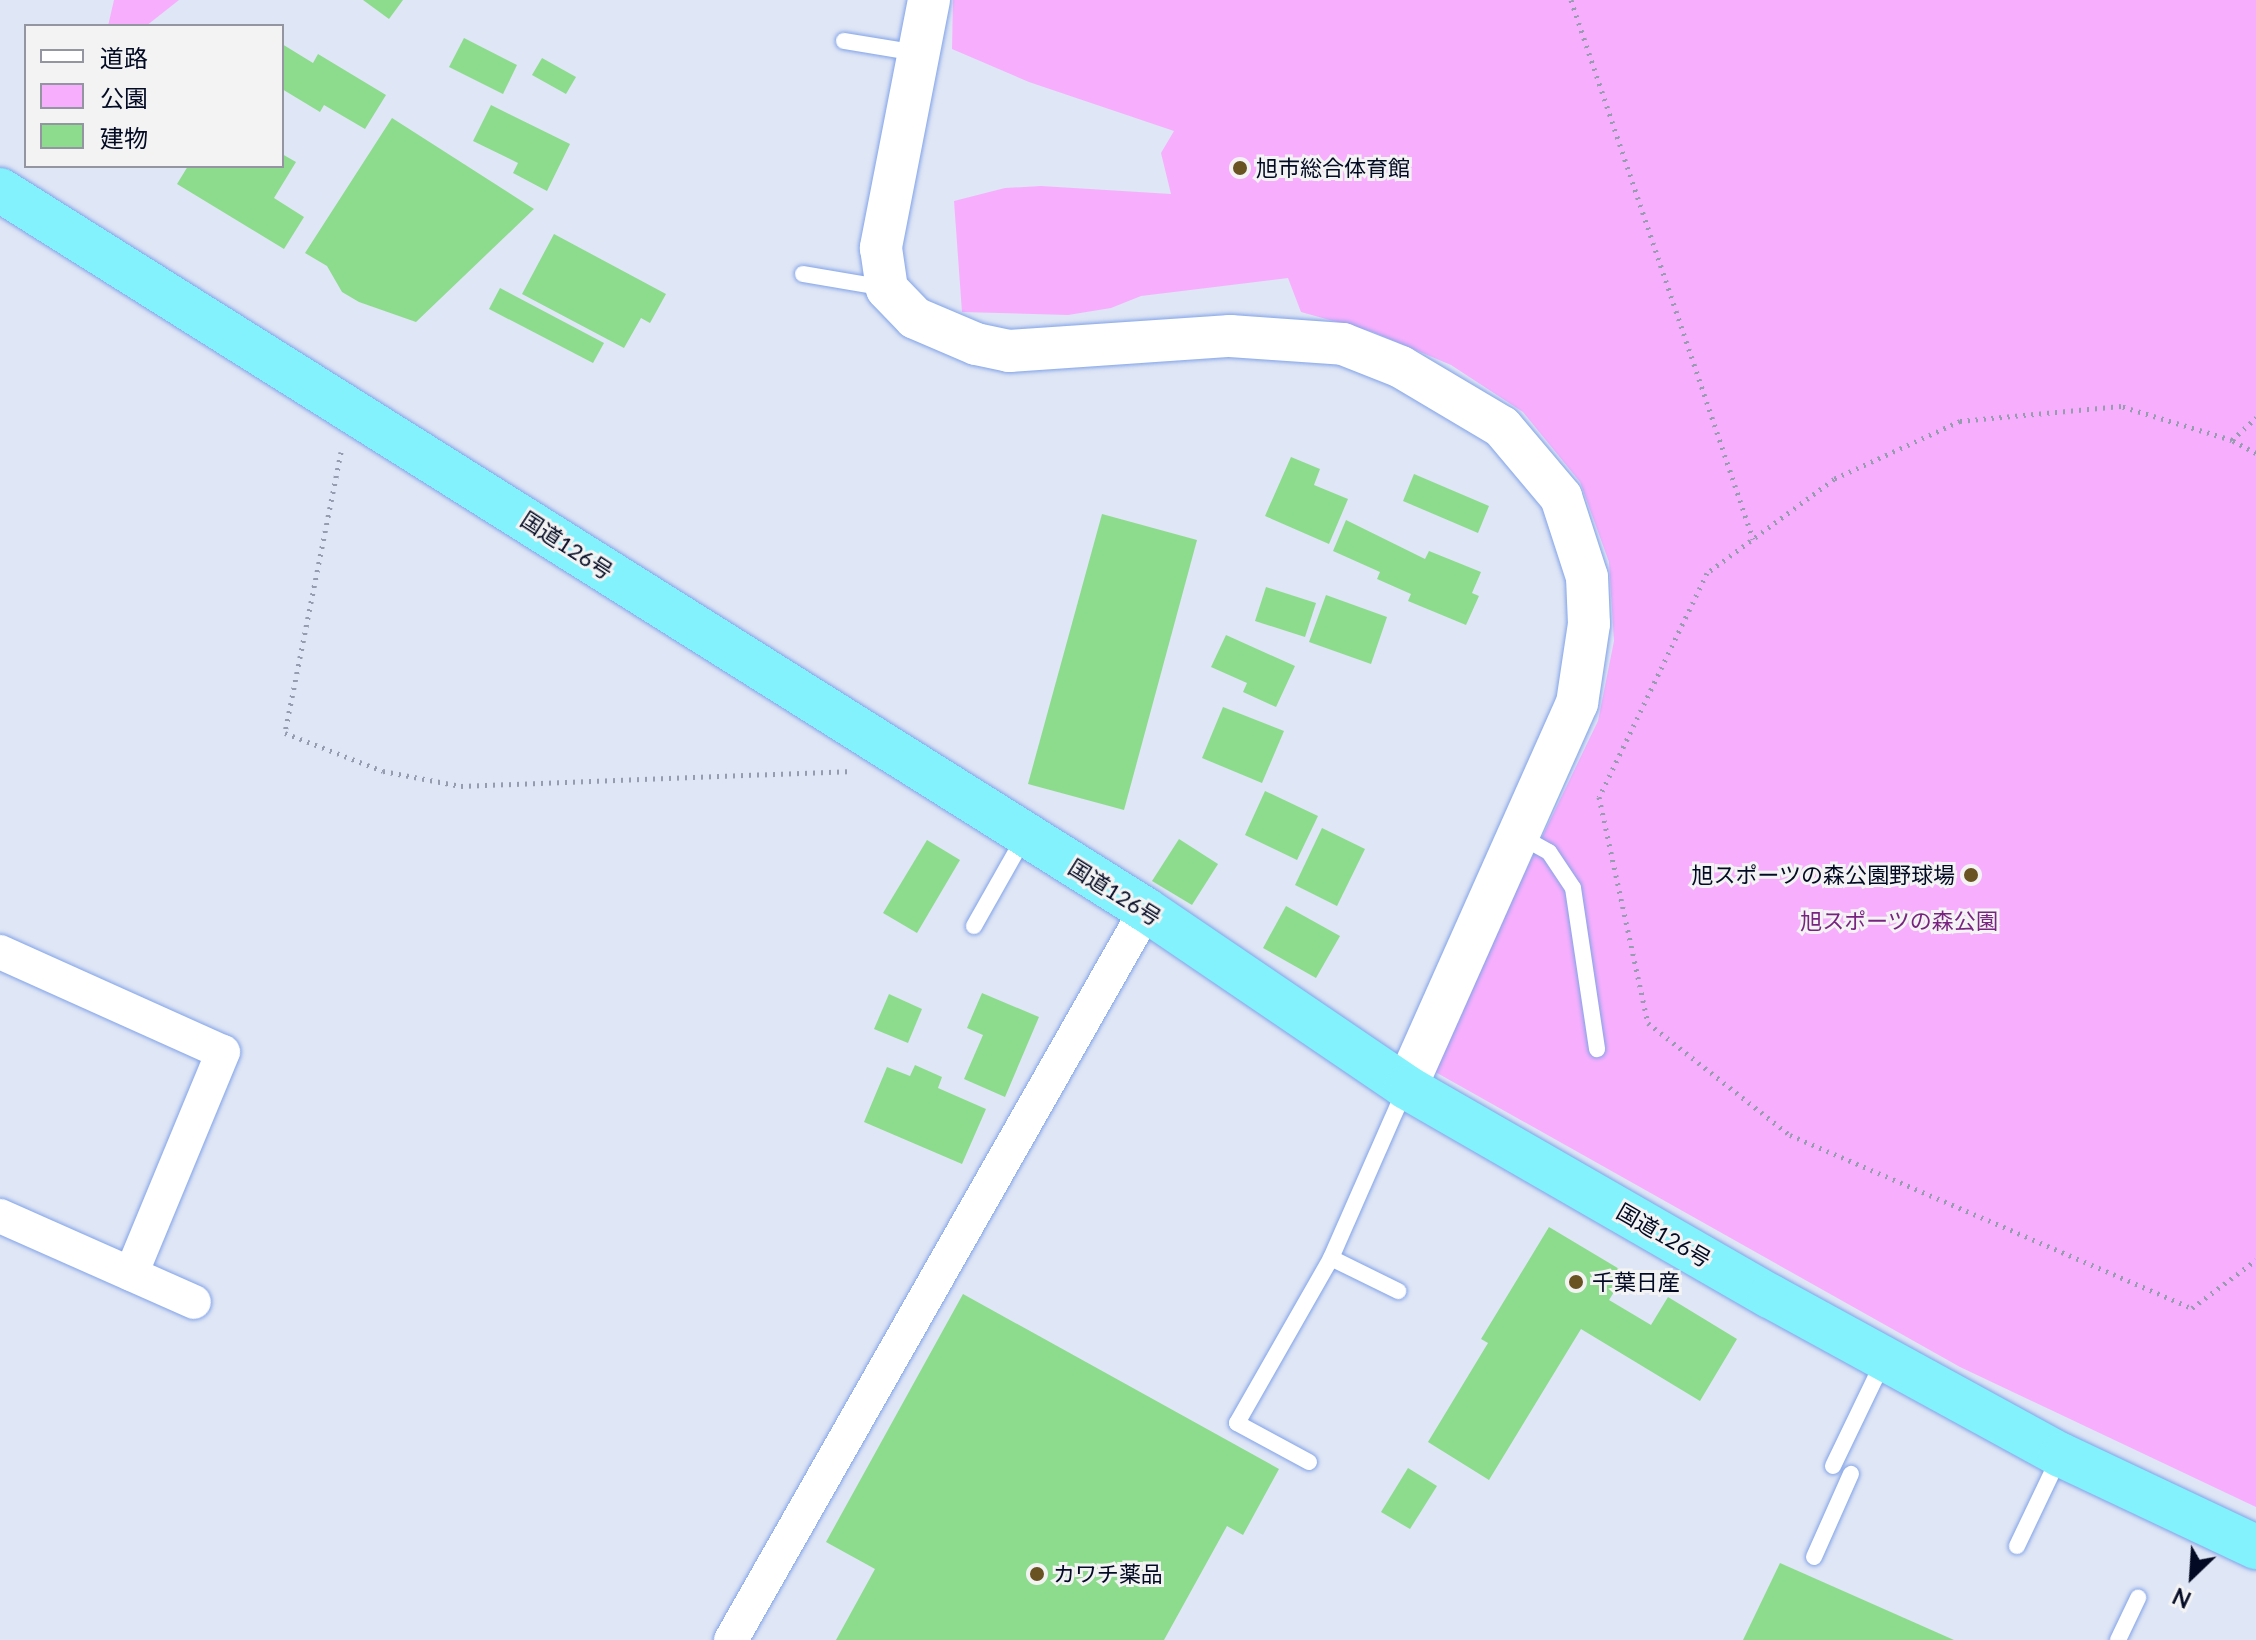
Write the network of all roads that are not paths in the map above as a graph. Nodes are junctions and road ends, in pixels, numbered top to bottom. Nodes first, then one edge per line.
1 (929, 0) edge
2 (844, 41) dead end
3 (918, 54) junction
4 (0, 190) edge
5 (803, 274) dead end
6 (887, 289) junction
7 (1025, 835) junction
8 (1518, 835) junction
9 (1146, 910) junction
10 (974, 926) dead end
11 (0, 952) edge
12 (1597, 1049) dead end
13 (1406, 1087) junction
14 (0, 1216) edge
15 (1331, 1258) junction
16 (131, 1274) junction
17 (1398, 1291) dead end
18 (194, 1302) dead end
19 (1884, 1358) junction
20 (2061, 1455) junction
21 (1309, 1462) dead end
22 (1833, 1466) dead end
23 (1851, 1474) dead end
24 (2017, 1546) dead end
25 (2256, 1547) edge
26 (1814, 1557) dead end
27 (2138, 1598) dead end
28 (731, 1640) edge
29 (2118, 1640) edge

1 - 3 street
2 - 3 lane
3 - 6 street
4 - 7 highway, 国道126号
5 - 6 lane
6 - 8 street
7 - 9 highway, 国道126号
7 - 10 lane
8 - 12 lane
8 - 13 street
9 - 13 highway, 国道126号
9 - 28 street
11 - 16 street
13 - 15 lane
13 - 19 highway, 国道126号
14 - 16 street
15 - 17 lane
15 - 21 lane
16 - 18 street
19 - 20 highway, 国道126号
19 - 22 lane
20 - 24 lane
20 - 25 highway, 国道126号
23 - 26 lane
27 - 29 lane

